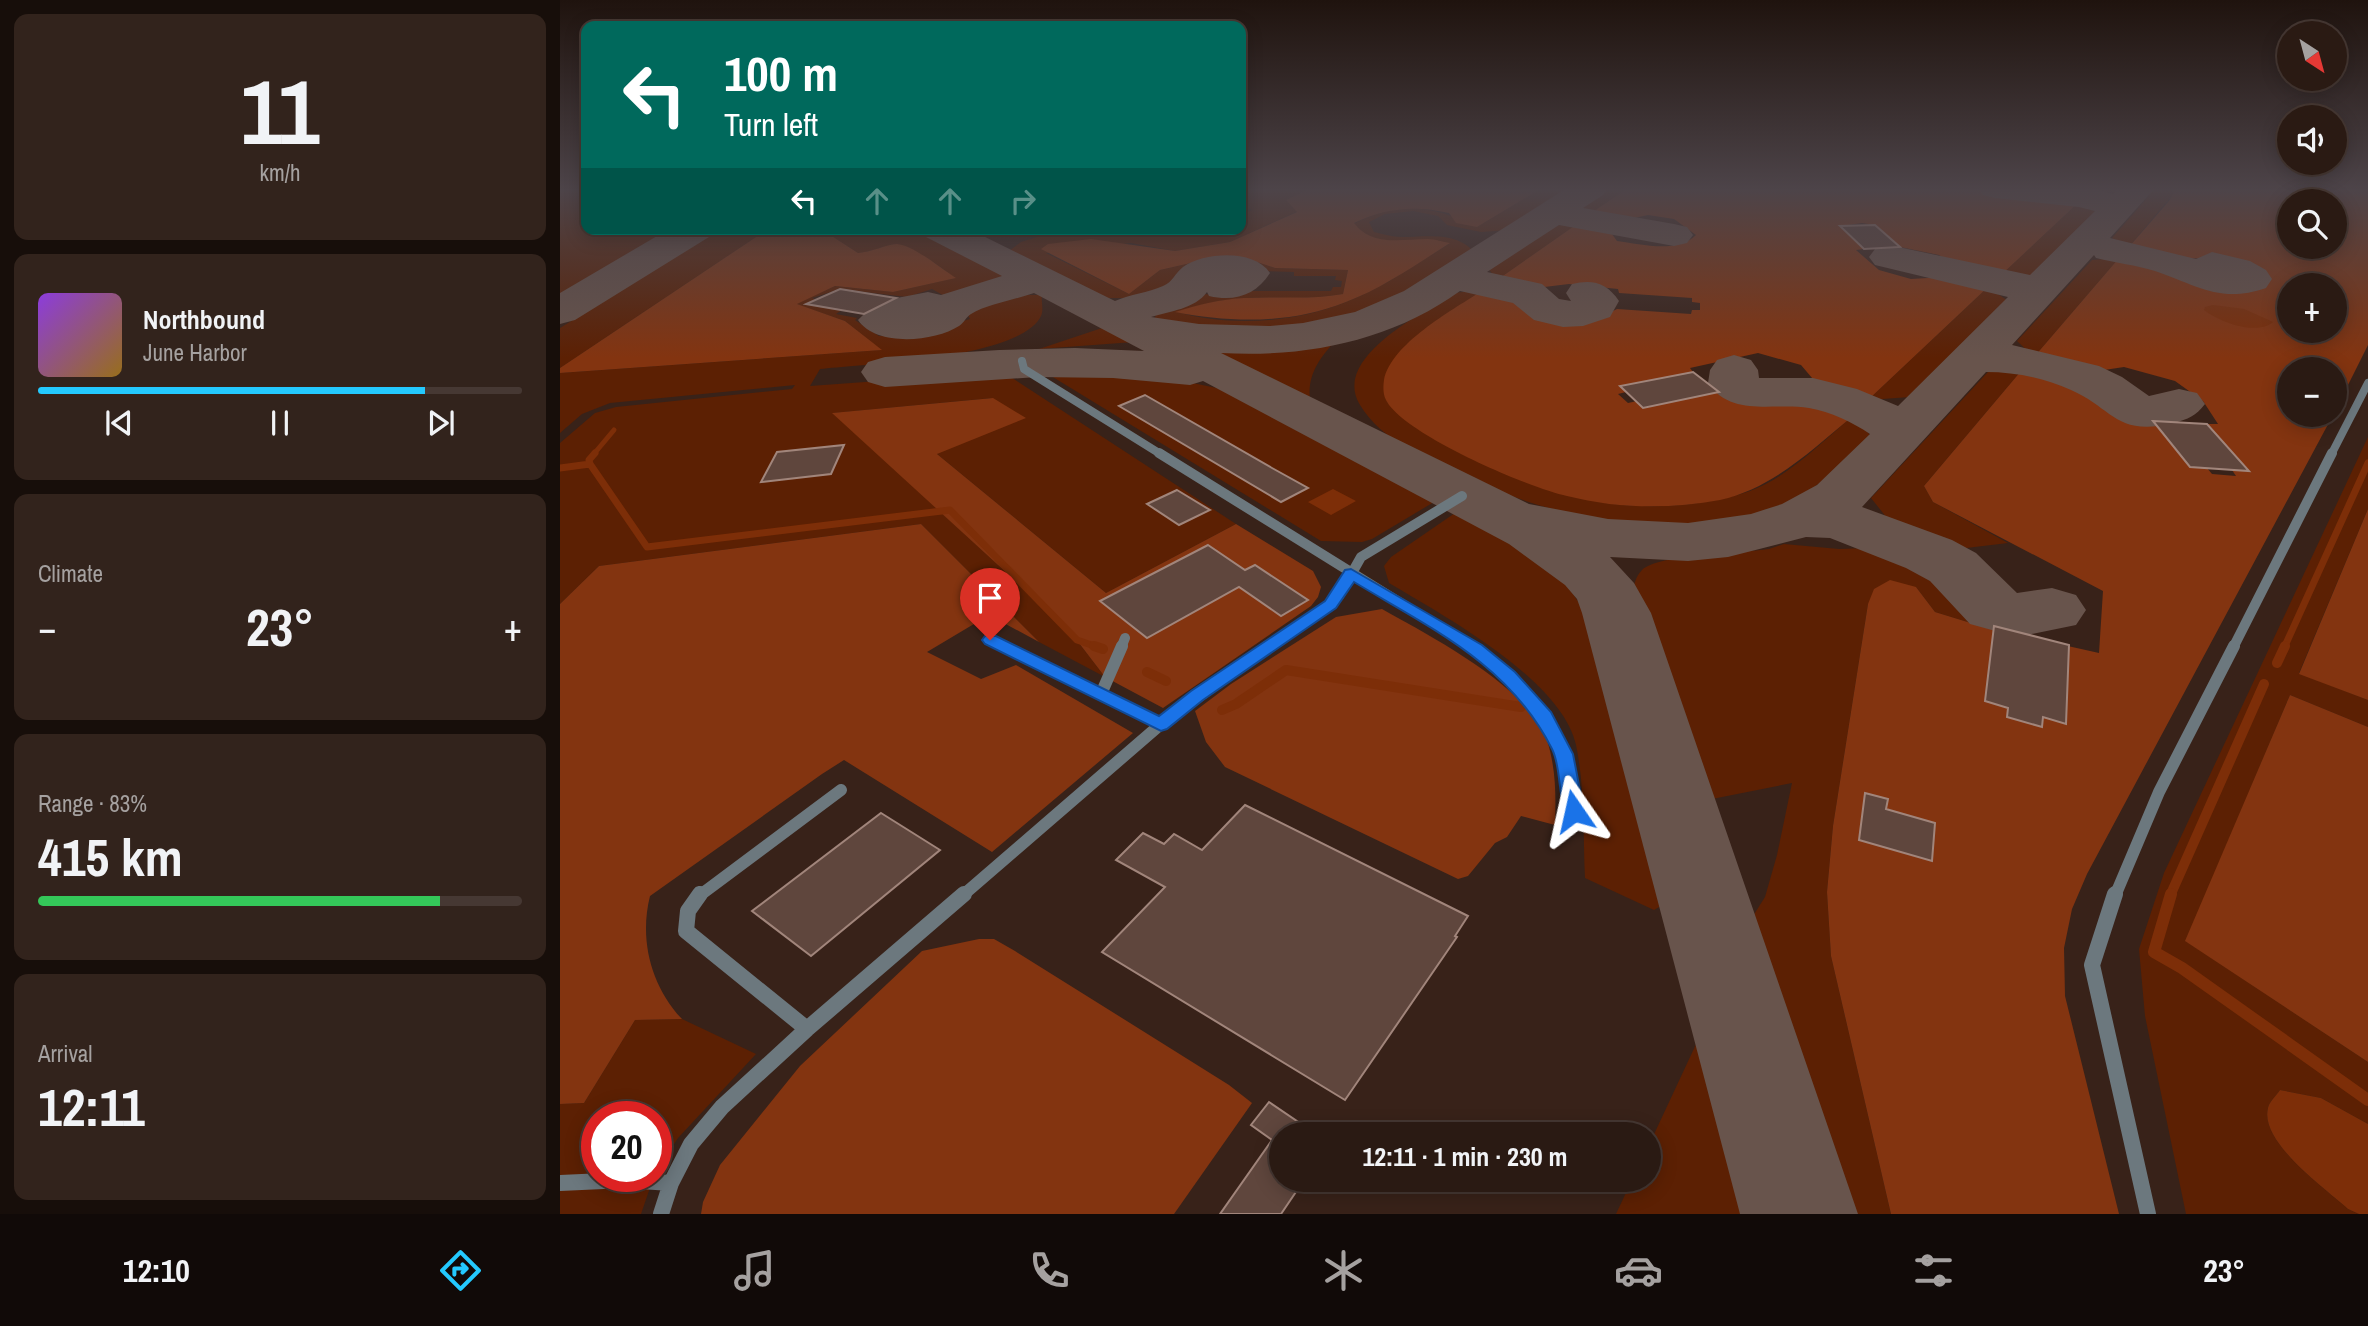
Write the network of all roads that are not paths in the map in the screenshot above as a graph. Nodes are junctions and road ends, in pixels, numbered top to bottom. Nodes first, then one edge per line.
1 (1021, 361) dead end
2 (2368, 383) edge
3 (1462, 496) dead end
4 (1351, 574) junction
5 (1125, 638) dead end
6 (990, 640) dead end
7 (1101, 694) junction
8 (1161, 724) junction
9 (841, 790) dead end
10 (1574, 811) dead end
11 (807, 1029) junction
12 (672, 1181) edge
13 (581, 1182) edge
14 (560, 1183) edge
15 (668, 1192) edge
16 (661, 1214) edge
17 (2148, 1214) edge

1 - 4 lane
2 - 17 lane
3 - 4 lane
4 - 8 lane
4 - 10 lane
5 - 7 lane
6 - 7 lane
7 - 8 lane
8 - 11 lane
9 - 11 lane
11 - 12 lane
13 - 14 lane
15 - 16 lane

